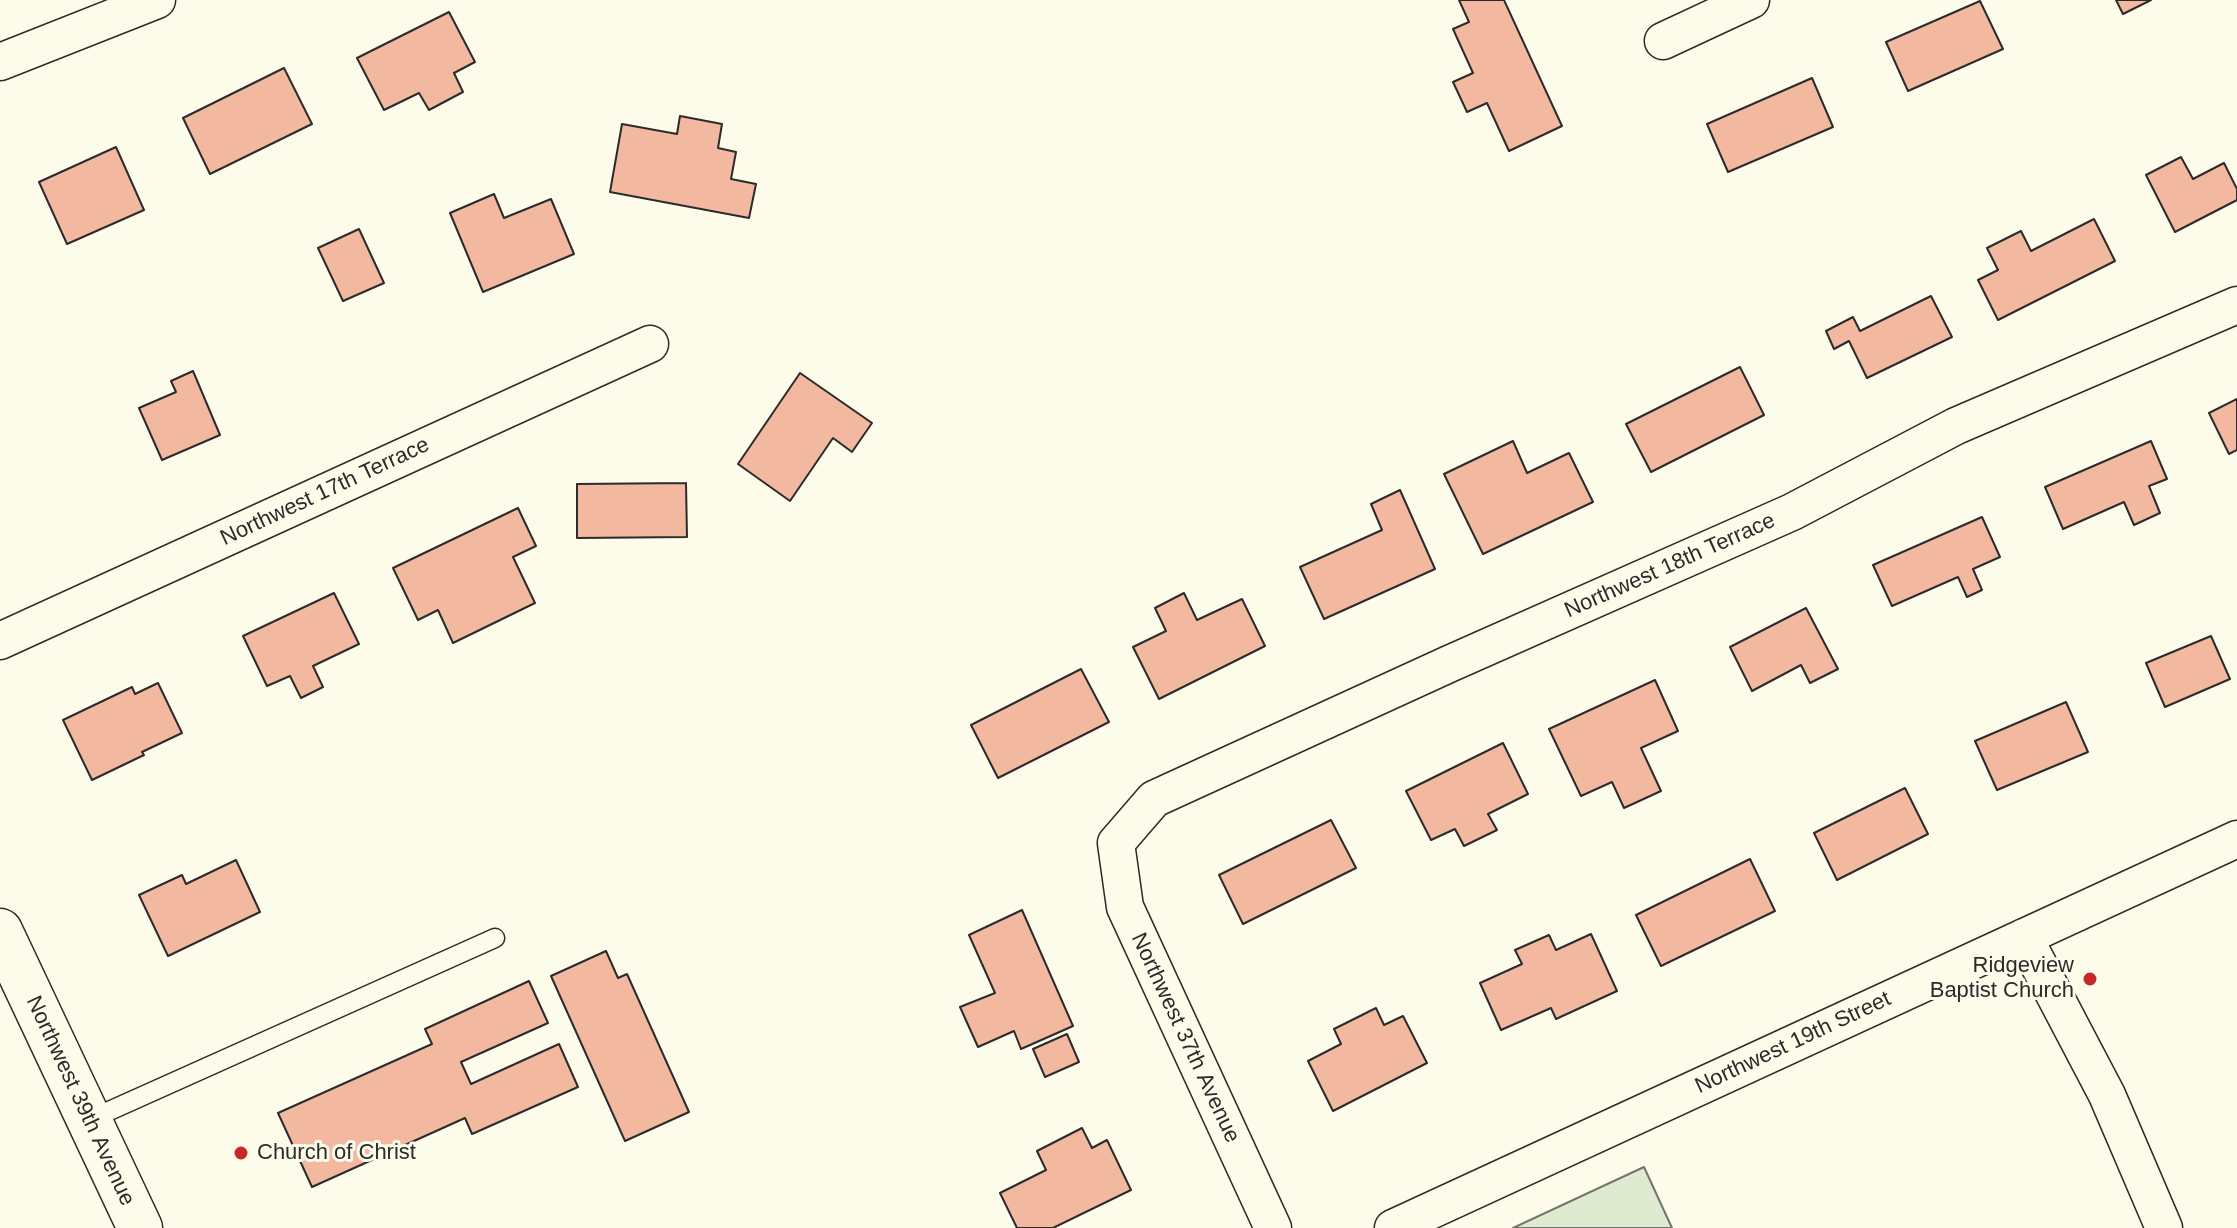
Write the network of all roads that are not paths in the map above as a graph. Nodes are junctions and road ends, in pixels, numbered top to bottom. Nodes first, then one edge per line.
1 (157, 0) edge
2 (1751, 0) edge
3 (1663, 41) dead end
4 (0, 62) edge
5 (2237, 305) edge
6 (650, 344) dead end
7 (0, 641) edge
8 (2237, 839) edge
9 (1116, 843) joint
10 (0, 931) edge
11 (2024, 937) junction
12 (495, 938) dead end
13 (89, 1120) junction
14 (140, 1228) edge
15 (1273, 1228) edge
16 (1393, 1228) edge
17 (2164, 1228) edge

1 - 4 street
2 - 3 street
5 - 9 street, Northwest 18th Terrace
6 - 7 street, Northwest 17th Terrace
8 - 11 street, Northwest 19th Street
9 - 15 street, Northwest 37th Avenue
10 - 13 main road, Northwest 39th Avenue
11 - 16 street, Northwest 19th Street
11 - 17 street
12 - 13 lane
13 - 14 main road, Northwest 39th Avenue

